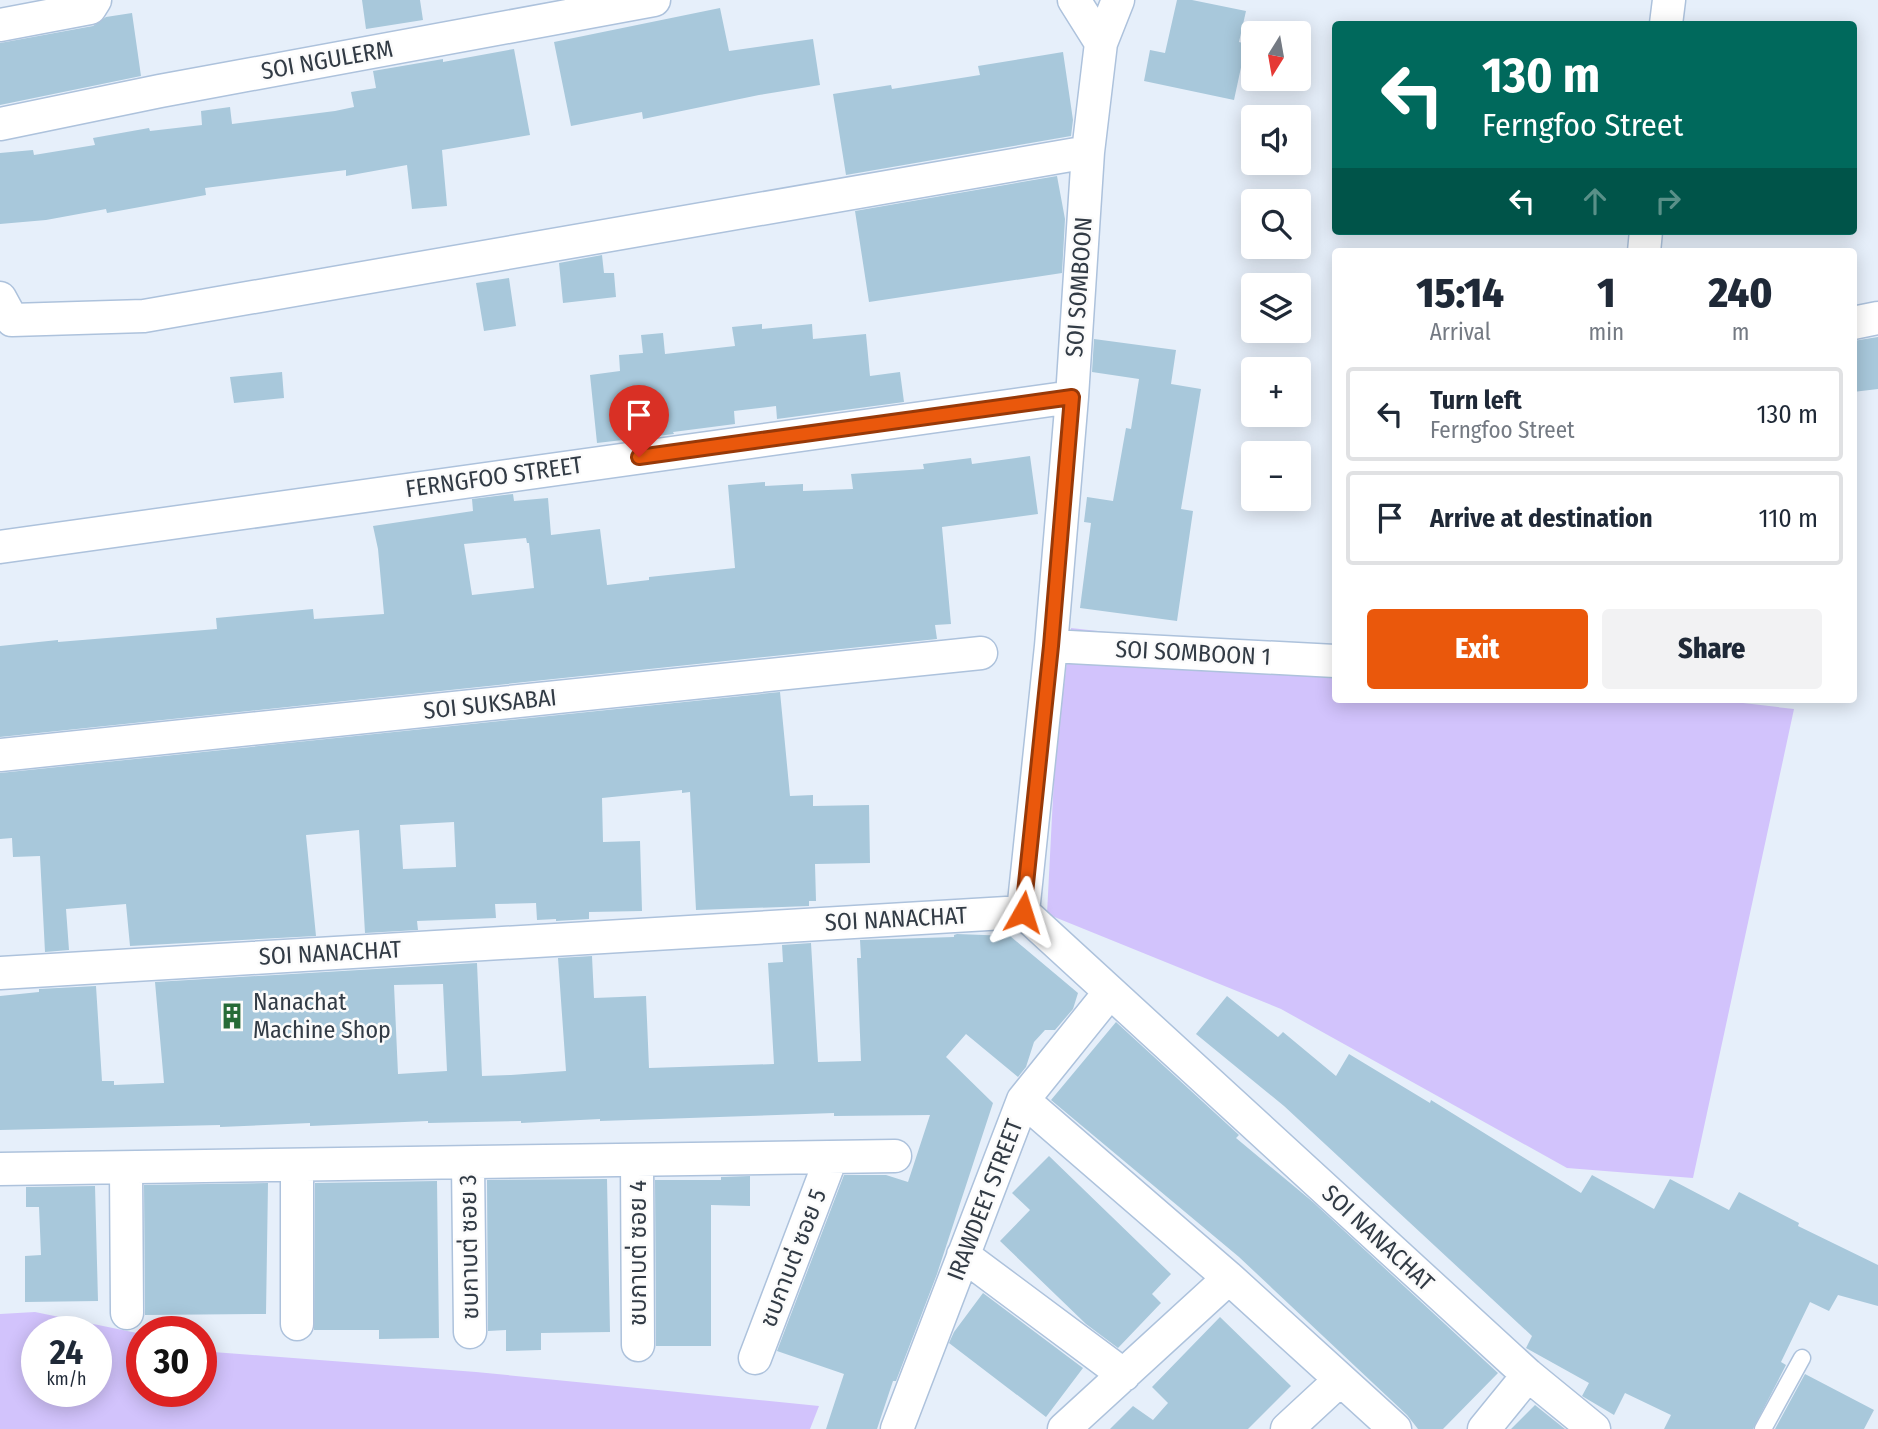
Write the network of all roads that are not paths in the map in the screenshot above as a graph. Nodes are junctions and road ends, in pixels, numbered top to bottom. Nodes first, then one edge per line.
1 (95, 0) edge
2 (654, 0) edge
3 (1074, 0) edge
4 (1118, 0) edge
5 (1669, 0) edge
6 (1666, 21) edge
7 (0, 25) edge
8 (1101, 43) junction
9 (0, 124) edge
10 (1087, 152) junction
11 (0, 298) edge
12 (1878, 318) edge
13 (1857, 322) edge
14 (1072, 397) junction
15 (0, 547) edge
16 (1051, 646) junction
17 (981, 653) dead end
18 (1332, 661) edge
19 (0, 755) edge
20 (1023, 912) junction
21 (0, 973) edge
22 (1110, 992) junction
23 (1023, 1100) junction
24 (895, 1156) dead end
25 (831, 1158) junction
26 (637, 1160) junction
27 (468, 1163) junction
28 (297, 1165) junction
29 (126, 1168) junction
30 (0, 1169) edge
31 (963, 1255) junction
32 (1229, 1278) junction
33 (127, 1313) dead end
34 (297, 1325) dead end
35 (470, 1332) dead end
36 (638, 1345) dead end
37 (1802, 1357) dead end
38 (755, 1358) dead end
39 (1124, 1375) junction
40 (1528, 1376) junction
41 (1340, 1380) junction
42 (897, 1429) edge
43 (1064, 1429) edge
44 (1287, 1429) edge
45 (1395, 1429) edge
46 (1484, 1429) edge
47 (1594, 1429) edge
48 (1763, 1429) edge

1 - 7 street
2 - 9 street, SOI NGULERM
3 - 8 street
4 - 8 street, SOI SOMBOON
5 - 6 street
8 - 10 street, SOI SOMBOON
10 - 11 street
10 - 14 street, SOI SOMBOON
12 - 13 street
14 - 15 street, FERNGFOO STREET
14 - 16 street, SOI SOMBOON
16 - 18 street, SOI SOMBOON 1
16 - 20 street, SOI SOMBOON
17 - 19 street, SOI SUKSABAI
20 - 21 street, SOI NANACHAT
20 - 22 street, SOI NANACHAT
22 - 23 street, IRAWDEE1 STREET
22 - 40 street, SOI NANACHAT
23 - 31 street, IRAWDEE1 STREET
23 - 32 street
24 - 25 street
25 - 26 street
25 - 38 street, ชบกาบต่ ซอย 5
26 - 27 street
26 - 36 street, ชบกาบต่ ซอย 4
27 - 28 street
27 - 35 street, ชบกาบต่ ซอย 3
28 - 29 street
28 - 34 street
29 - 30 street
29 - 33 street
31 - 39 street
31 - 42 street, IRAWDEE1 STREET
32 - 39 street
32 - 41 street
37 - 48 lane
39 - 43 street
40 - 46 street
40 - 47 street, SOI NANACHAT
41 - 44 street
41 - 45 street

